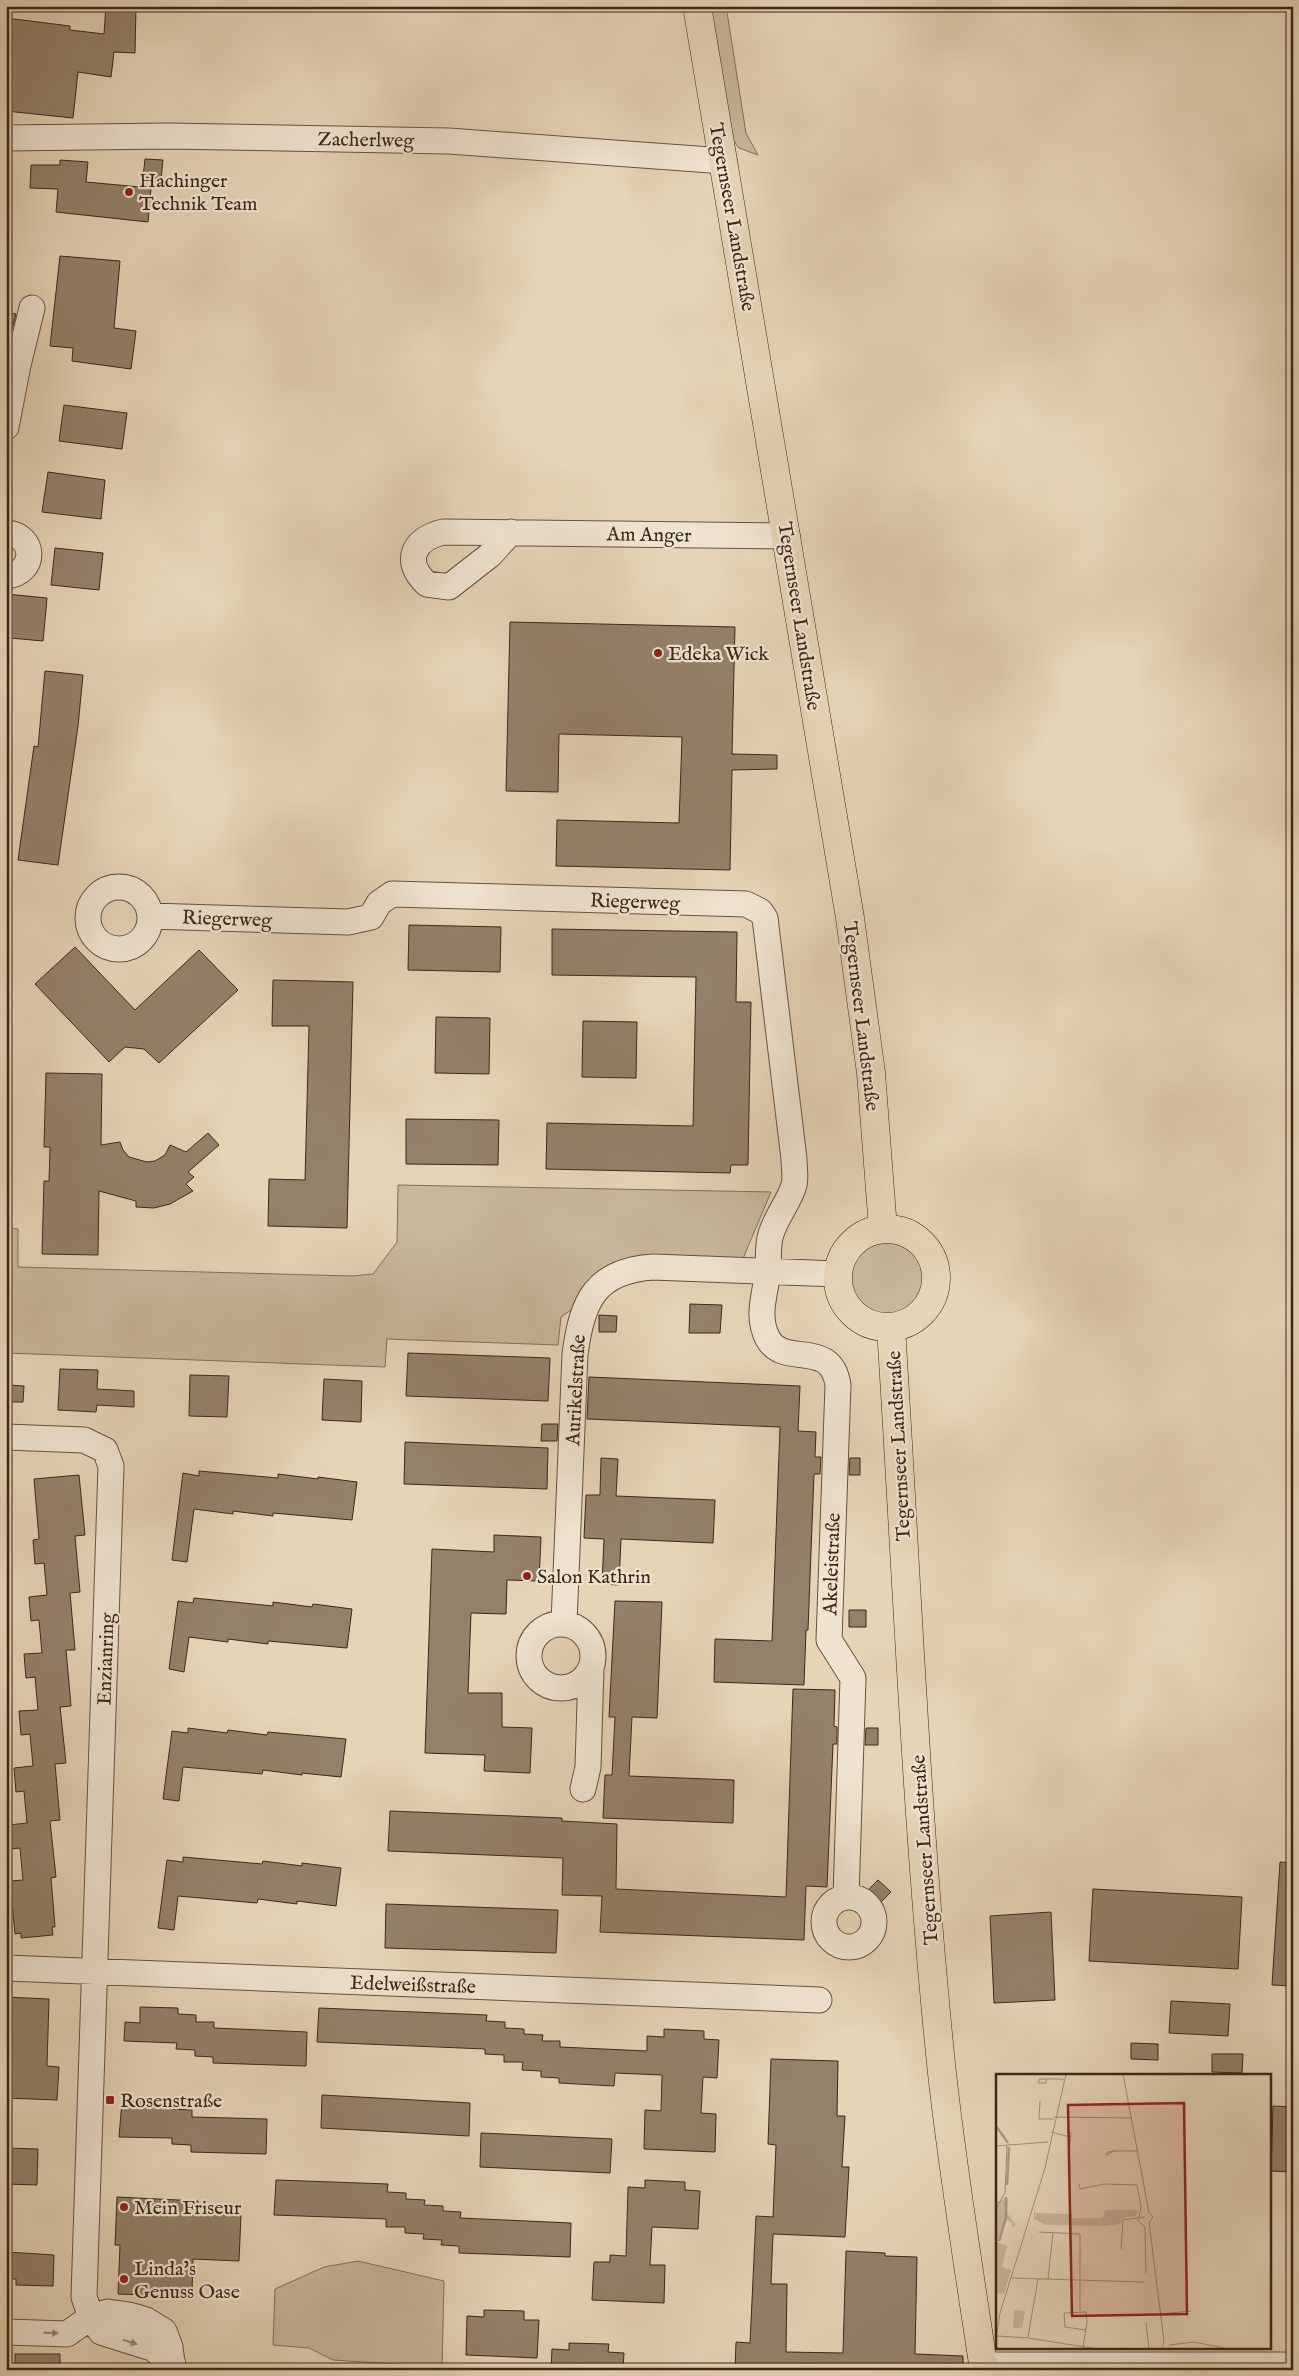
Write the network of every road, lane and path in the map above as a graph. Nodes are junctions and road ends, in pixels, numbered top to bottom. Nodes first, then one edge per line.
1 (697, 6) edge
2 (6, 138) edge
3 (724, 161) junction
4 (32, 308) dead end
5 (12, 363) edge
6 (6, 427) edge
7 (511, 532) dead end
8 (6, 533) edge
9 (787, 536) junction
10 (6, 576) edge
11 (150, 916) dead end
12 (883, 1228) junction
13 (768, 1272) junction
14 (838, 1274) junction
15 (891, 1328) junction
16 (6, 1438) edge
17 (564, 1623) junction
18 (591, 1669) junction
19 (583, 1788) dead end
20 (846, 1897) dead end
21 (6, 1968) edge
22 (95, 1971) junction
23 (819, 2000) dead end
24 (91, 2317) junction
25 (6, 2332) edge
26 (1293, 2365) edge
27 (173, 2367) edge
28 (983, 2368) edge

1 - 3 main road, Tegernseer Landstraße
2 - 3 street, Zacherlweg
3 - 9 main road, Tegernseer Landstraße
4 - 5 street
5 - 6 street
7 - 9 street, Am Anger
8 - 10 street
9 - 12 main road, Tegernseer Landstraße
11 - 13 street, Riegerweg
12 - 14 main road, Tegernseer Landstraße
12 - 15 main road, Tegernseer Landstraße
13 - 14 street, Aurikelstraße
13 - 17 street, Aurikelstraße
13 - 20 street, Akeleistraße
14 - 15 main road, Tegernseer Landstraße
15 - 28 main road, Tegernseer Landstraße
16 - 22 street, Enzianring
17 - 18 street
17 - 18 street
18 - 19 street
21 - 22 street, Edelweißstraße
22 - 23 street, Edelweißstraße
22 - 24 street
25 -> 24 street
24 - 27 street
26 - 28 street

